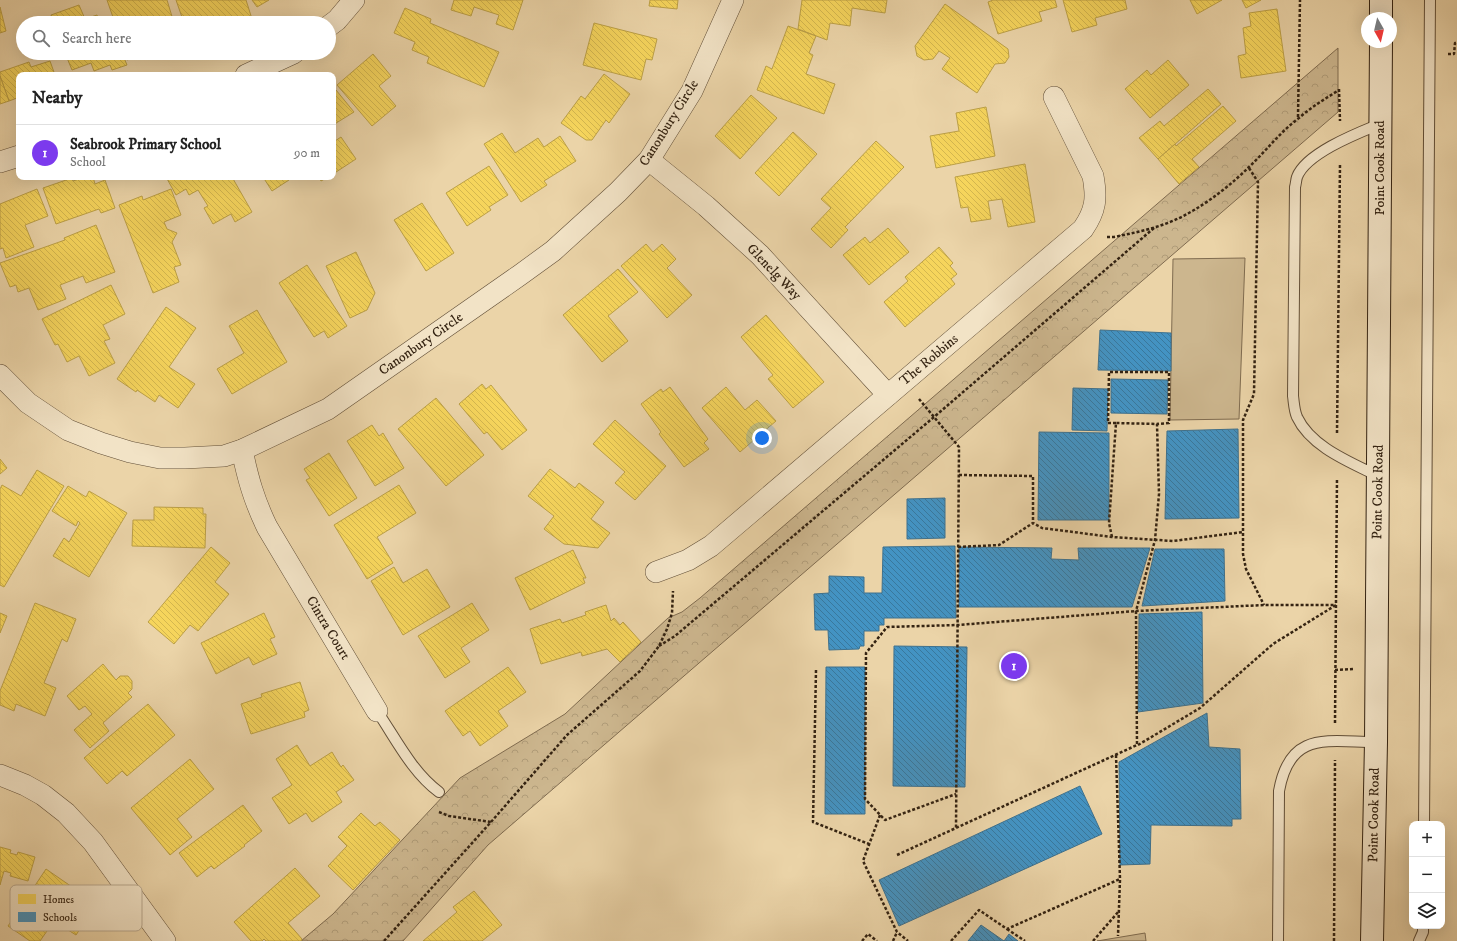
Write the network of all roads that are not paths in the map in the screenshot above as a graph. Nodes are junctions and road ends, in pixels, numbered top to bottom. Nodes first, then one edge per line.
1 (354, 0) edge
2 (733, 0) edge
3 (1381, 0) edge
4 (1430, 0) edge
5 (1381, 12) edge
6 (336, 19) edge
7 (1381, 48) edge
8 (279, 60) edge
9 (253, 72) edge
10 (1054, 97) dead end
11 (1380, 124) junction
12 (16, 157) edge
13 (649, 160) junction
14 (0, 162) edge
15 (0, 375) edge
16 (888, 395) junction
17 (242, 450) junction
18 (1378, 476) junction
19 (665, 569) road end
20 (377, 711) joint
21 (1376, 742) junction
22 (0, 775) edge
23 (439, 792) dead end
24 (1424, 821) edge
25 (124, 885) edge
26 (142, 909) edge
27 (1423, 929) edge
28 (165, 941) edge
29 (1278, 941) edge
30 (1372, 941) edge
31 (1419, 941) edge

1 - 6 street
2 - 13 street, Canonbury Circle
3 - 5 main road
4 - 24 lane
7 - 11 main road, Point Cook Road
8 - 9 street
10 - 16 street, The Robbins
11 - 18 main road, Point Cook Road
11 - 18 lane
12 - 14 street
13 - 16 street, Glenelg Way
13 - 17 street, Canonbury Circle
15 - 17 street, Canonbury Circle
16 - 19 street, The Robbins
17 - 20 street, Cintra Court
18 - 21 main road, Point Cook Road
20 - 23 lane, Cintra Court
21 - 29 lane
21 - 30 main road, Point Cook Road
22 - 25 street
26 - 28 street
27 - 31 lane

